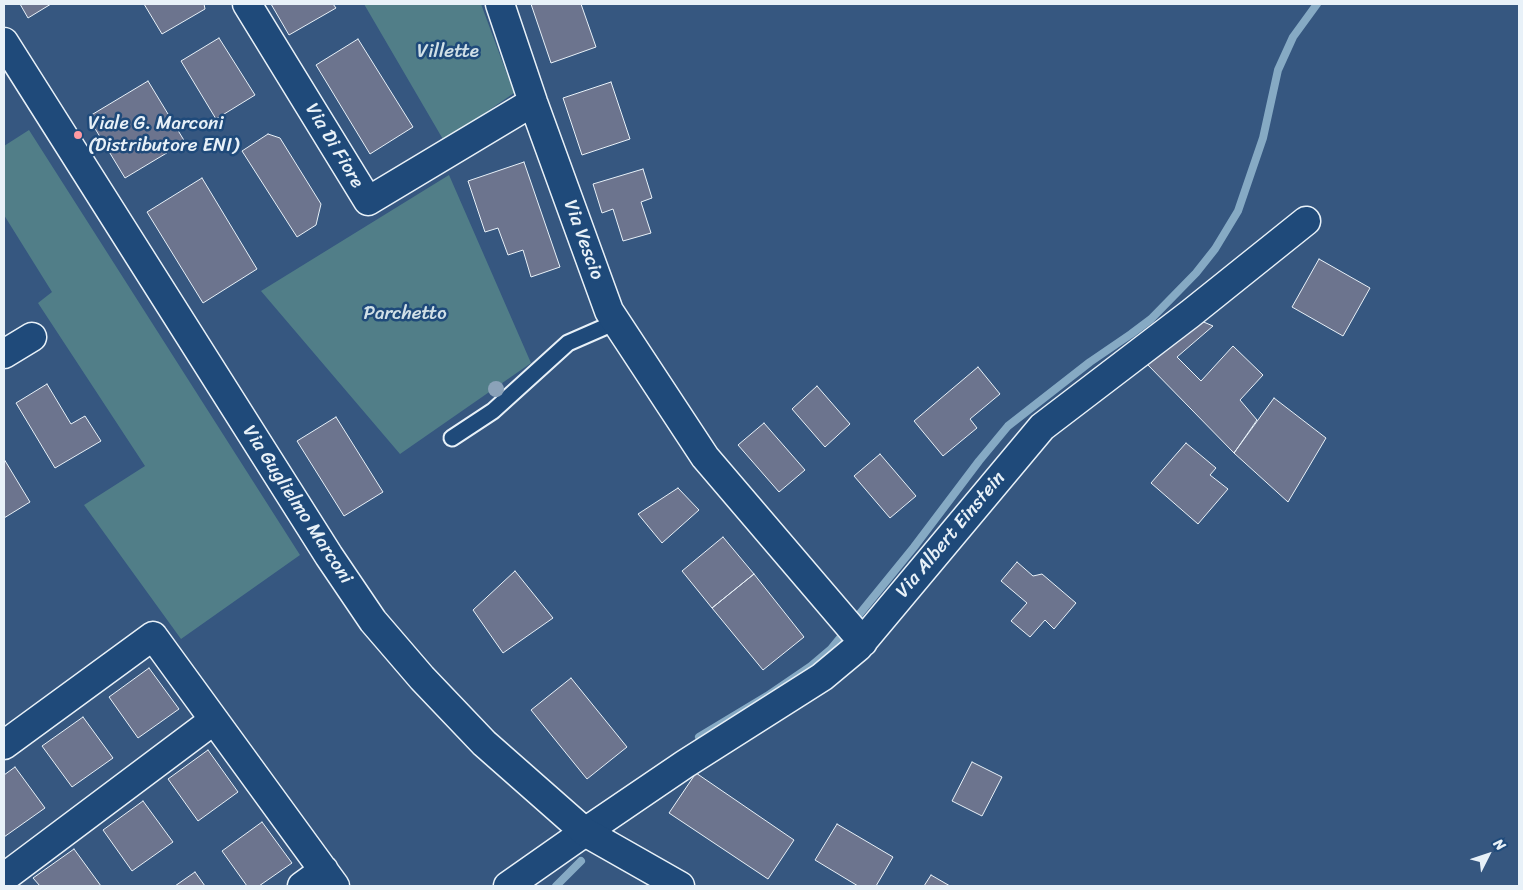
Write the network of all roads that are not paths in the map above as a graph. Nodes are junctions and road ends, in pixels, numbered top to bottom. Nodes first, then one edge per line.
1 (247, 4) edge
2 (500, 4) edge
3 (4, 42) edge
4 (533, 102) junction
5 (1306, 221) dead end
6 (616, 322) junction
7 (32, 337) dead end
8 (4, 354) edge
9 (452, 438) dead end
10 (863, 642) junction
11 (214, 720) junction
12 (4, 745) edge
13 (585, 832) junction
14 (8, 878) edge
15 (330, 878) edge
16 (302, 886) edge
17 (508, 886) edge
18 (680, 886) edge

1 - 4 street, Via Di Fiore
2 - 4 street, Via Vescio
3 - 13 street, Via Guglielmo Marconi
4 - 6 street, Via Vescio
5 - 10 street, Via Albert Einstein
6 - 9 lane
6 - 10 street, Via Vescio
7 - 8 street
10 - 13 street, Via Albert Einstein
11 - 12 street
11 - 14 street
11 - 15 street
13 - 17 street, Via Albert Einstein
13 - 18 street, Via Guglielmo Marconi
15 - 16 street

